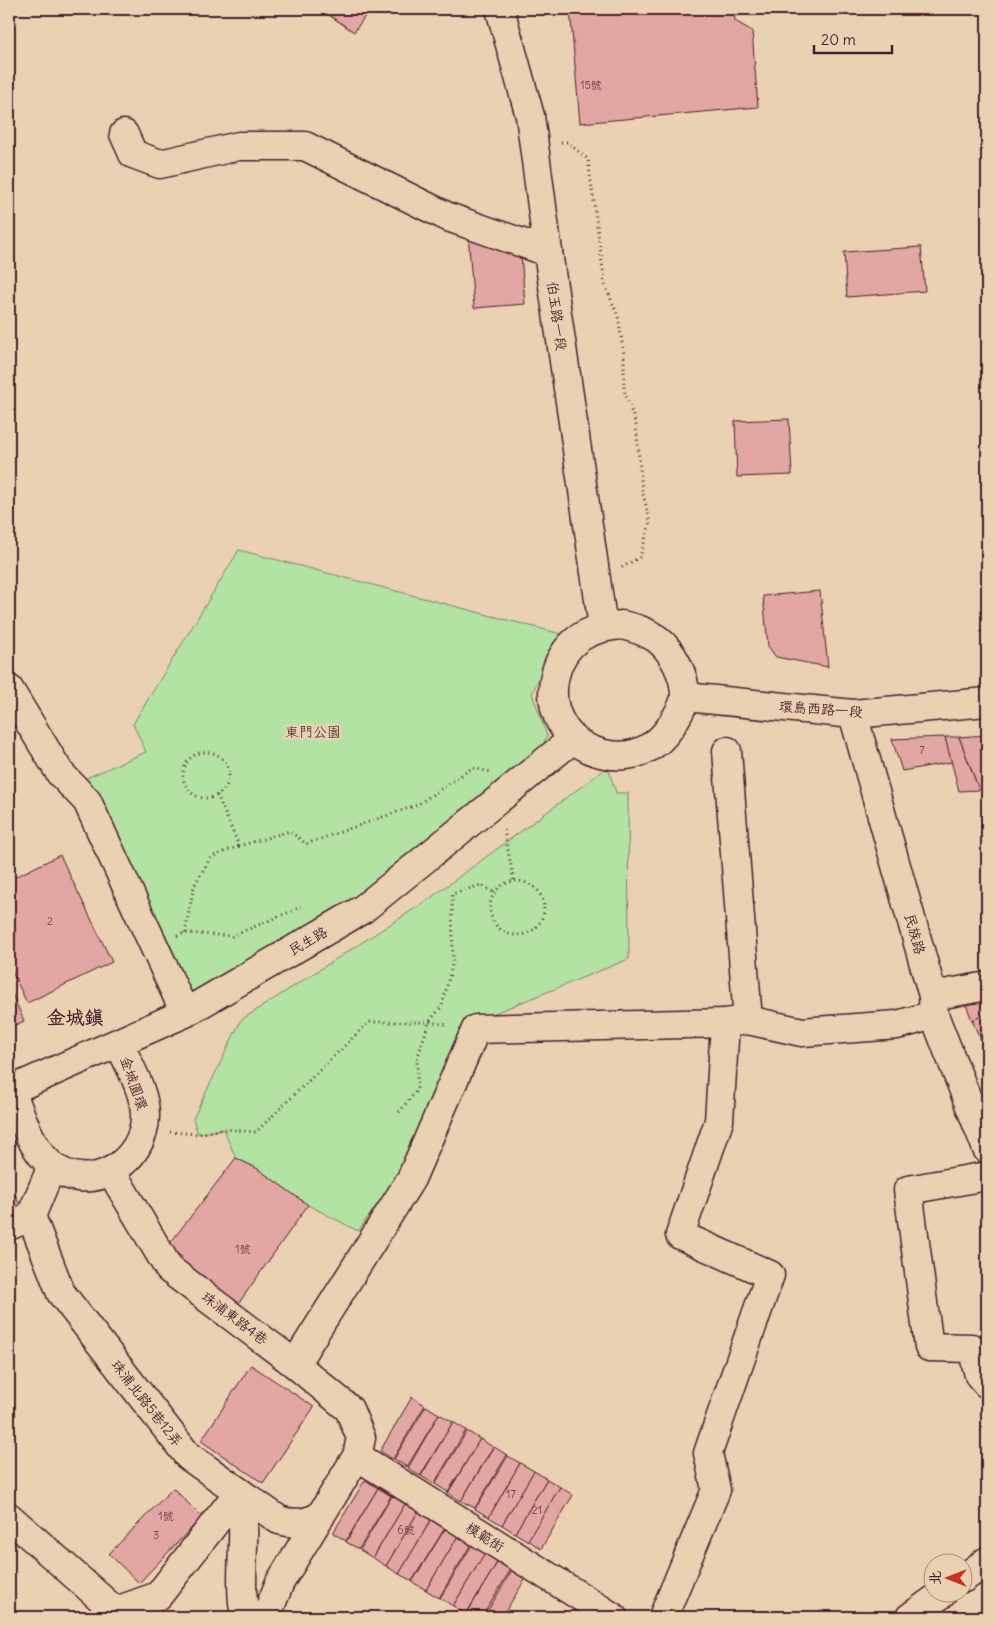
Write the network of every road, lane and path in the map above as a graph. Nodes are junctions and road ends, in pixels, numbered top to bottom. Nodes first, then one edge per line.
1 (500, 9) edge
2 (124, 134) dead end
3 (533, 138) junction
4 (548, 252) junction
5 (597, 582) junction
6 (603, 627) junction
7 (9, 689) edge
8 (686, 697) junction
9 (987, 702) edge
10 (853, 714) junction
11 (573, 738) junction
12 (726, 751) dead end
13 (498, 773) dead end
14 (217, 795) junction
15 (506, 842) dead end
16 (240, 846) junction
17 (514, 881) junction
18 (495, 893) junction
19 (301, 907) dead end
20 (185, 933) junction
21 (168, 939) dead end
22 (987, 986) edge
23 (933, 1006) junction
24 (185, 1013) junction
25 (429, 1022) junction
26 (736, 1022) junction
27 (476, 1029) junction
28 (119, 1043) junction
29 (10, 1091) edge
30 (399, 1112) dead end
31 (198, 1134) dead end
32 (987, 1149) edge
33 (52, 1166) junction
34 (111, 1171) junction
35 (987, 1176) edge
36 (20, 1221) edge
37 (295, 1364) junction
38 (987, 1384) edge
39 (357, 1456) junction
40 (239, 1492) junction
41 (9, 1516) edge
42 (320, 1517) junction
43 (987, 1561) edge
44 (974, 1571) edge
45 (928, 1604) edge
46 (119, 1614) edge
47 (245, 1617) edge
48 (266, 1617) edge
49 (613, 1617) edge
50 (663, 1617) edge
51 (910, 1617) edge

1 - 3 street, 伯玉路一段
2 - 4 street
3 - 4 street, 伯玉路一段
3 - 5 path
4 - 5 street, 伯玉路一段
5 - 6 street, 伯玉路一段
6 - 8 street
6 - 11 street
7 - 24 street
8 - 10 street, 環島西路一段
8 - 11 street
9 - 10 street, 環島西路一段
10 - 23 street, 民族路
11 - 24 street, 民生路
12 - 26 street
13 - 16 path
14 - 14 path
14 - 16 path
15 - 17 path
16 - 20 path
17 - 18 path
17 - 18 path
18 - 25 path
19 - 20 path
20 - 21 path
22 - 23 street
23 - 26 street
23 - 32 street, 民族路
24 - 28 street, 民生路
25 - 27 path
25 - 30 path
25 - 31 path
26 - 27 street
26 - 50 street
27 - 37 street
28 - 29 street, 民生路
28 - 34 street, 金城圓環
29 - 33 street
33 - 34 street, 金城圓環
33 - 36 street
34 - 37 street, 珠浦東路4巷
35 - 38 street
36 - 40 street, 珠浦北路5巷12弄
37 - 39 street, 珠浦東路4巷
39 - 42 street
39 - 49 street, 模範街
40 - 42 street, 珠浦北路5巷12弄
40 - 46 street
40 - 47 street
41 - 46 street
42 - 48 street
43 - 44 street
45 - 51 street

